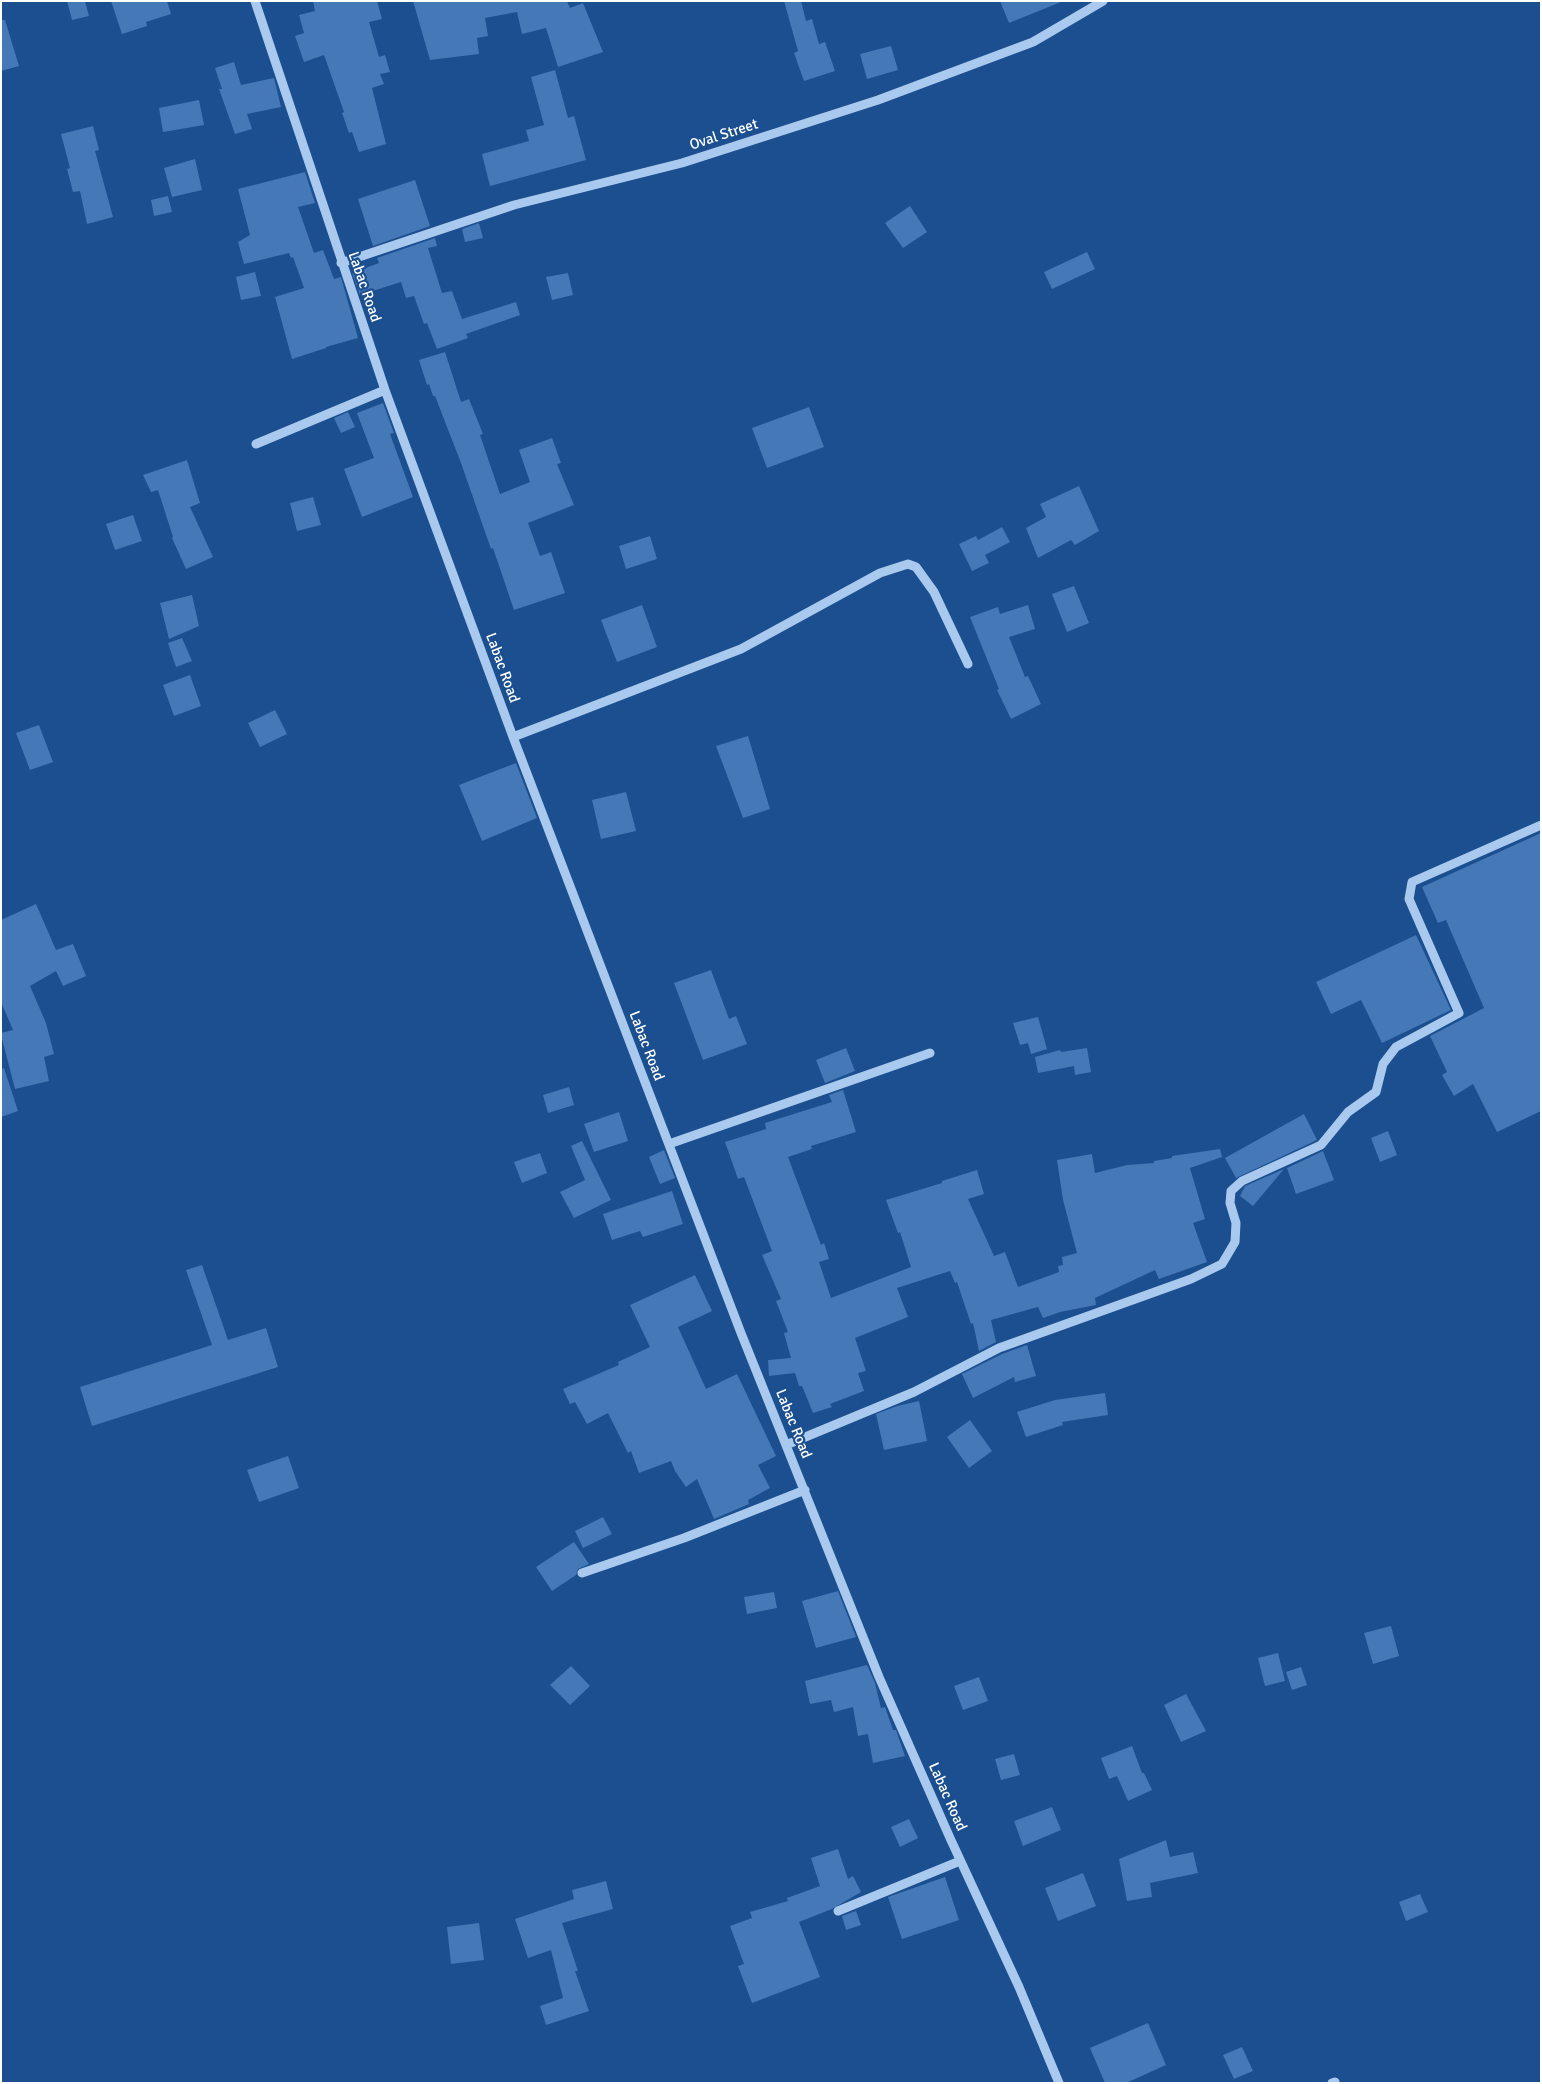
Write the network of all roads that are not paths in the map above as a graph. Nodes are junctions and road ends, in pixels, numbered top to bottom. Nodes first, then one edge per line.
1 (254, 1) edge
2 (1104, 1) edge
3 (341, 263) junction
4 (385, 390) junction
5 (256, 444) dead end
6 (968, 664) dead end
7 (513, 737) junction
8 (1541, 825) edge
9 (930, 1053) dead end
10 (669, 1144) junction
11 (786, 1445) junction
12 (805, 1490) junction
13 (582, 1573) dead end
14 (960, 1861) junction
15 (838, 1910) dead end
16 (1059, 2083) edge

1 - 3 street, Labac Road
2 - 3 street, Oval Street
3 - 4 street, Labac Road
4 - 5 street
4 - 7 street, Labac Road
6 - 7 street
7 - 10 street, Labac Road
8 - 11 street
9 - 10 street
10 - 11 street, Labac Road
11 - 12 street, Labac Road
12 - 13 street
12 - 14 street, Labac Road
14 - 15 street
14 - 16 street, Labac Road

